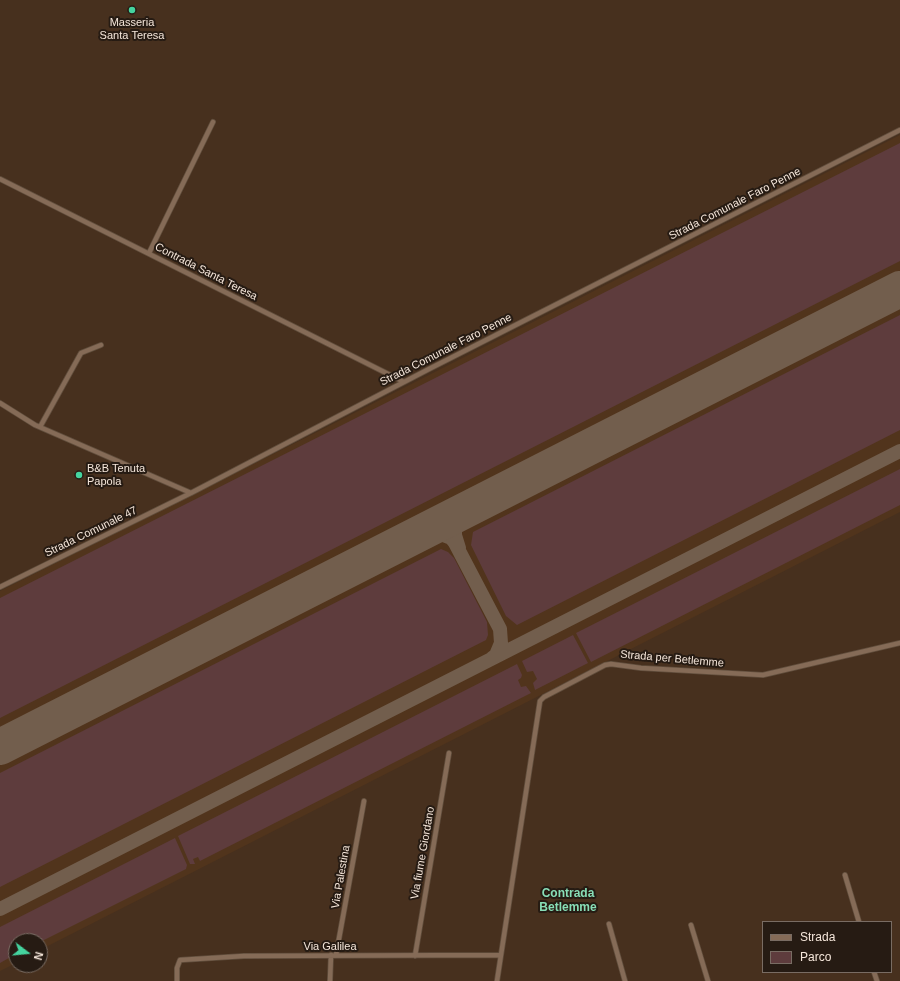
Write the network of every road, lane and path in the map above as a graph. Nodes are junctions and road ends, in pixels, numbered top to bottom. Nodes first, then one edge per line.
1 (212, 122) dead end
2 (900, 130) edge
3 (0, 179) edge
4 (149, 253) junction
5 (100, 345) dead end
6 (404, 382) junction
7 (0, 403) edge
8 (40, 427) junction
9 (191, 493) junction
10 (0, 587) edge
11 (900, 643) edge
12 (450, 753) dead end
13 (364, 801) dead end
14 (846, 875) dead end
15 (859, 921) edge
16 (609, 924) dead end
17 (692, 925) dead end
18 (501, 954) junction
19 (334, 956) junction
20 (414, 956) junction
21 (177, 981) edge
22 (330, 981) edge
23 (497, 981) edge
24 (625, 981) edge
25 (708, 981) edge

1 - 4 street
2 - 6 street, Strada Comunale Faro Penne
3 - 4 street, Contrada Santa Teresa
4 - 6 street, Contrada Santa Teresa
5 - 8 street
6 - 9 street, Strada Comunale Faro Penne
7 - 8 street
8 - 9 street
9 - 10 street, Strada Comunale 47
11 - 18 street, Strada per Betlemme
12 - 20 street, Via fiume Giordano
13 - 19 street, Via Palestina
14 - 15 street
16 - 24 street
17 - 25 street
18 - 20 street, Via Galilea
18 - 23 street, Strada per Betlemme
19 - 20 street, Via Galilea
19 - 21 street, Via Galilea
19 - 22 street, Via Palestina

